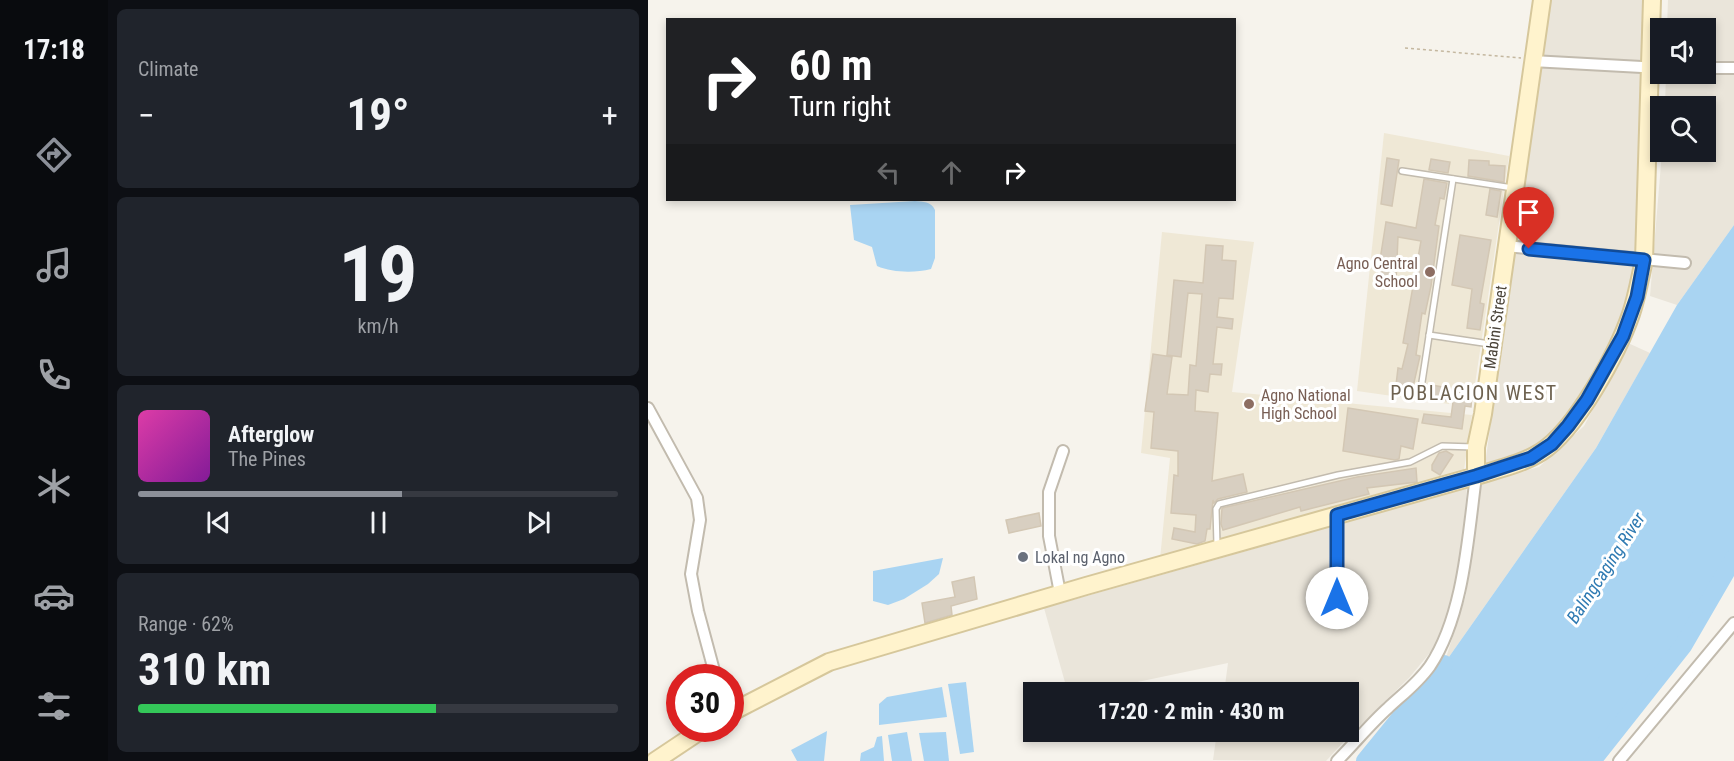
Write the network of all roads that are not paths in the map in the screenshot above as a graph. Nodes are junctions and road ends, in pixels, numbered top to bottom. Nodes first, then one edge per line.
1 (1542, 0) edge
2 (1652, 0) edge
3 (1653, 18) edge
4 (1533, 60) junction
5 (1650, 68) edge
6 (1716, 69) edge
7 (1734, 69) edge
8 (1655, 84) edge
9 (1402, 171) dead end
10 (1454, 179) junction
11 (1514, 189) junction
12 (1506, 246) junction
13 (1644, 260) junction
14 (1685, 263) dead end
15 (1429, 335) junction
16 (1492, 344) junction
17 (1422, 382) dead end
18 (648, 408) edge
19 (1476, 447) junction
20 (1063, 451) dead end
21 (1476, 476) junction
22 (1337, 515) junction
23 (1218, 549) junction
24 (1060, 593) junction
25 (1337, 622) dead end
26 (1734, 623) edge
27 (712, 664) edge
28 (744, 706) edge
29 (684, 742) edge
30 (655, 761) edge
31 (1337, 761) edge
32 (1619, 761) edge

1 - 4 street, Mabini Street
2 - 3 street
4 - 5 street
4 - 11 street, Mabini Street
6 - 7 street
8 - 13 street
9 - 10 lane
10 - 11 lane
10 - 15 lane
11 - 12 street, Mabini Street
12 - 13 street
12 - 16 street, Mabini Street
13 - 14 street
13 - 21 street
15 - 16 lane
15 - 17 lane
16 - 19 street, Mabini Street
18 - 27 street
19 - 21 street, Mabini Street
19 - 23 lane
20 - 24 street
21 - 22 street
21 - 31 street
22 - 23 street
22 - 25 street
23 - 24 street
24 - 28 street
26 - 32 street
29 - 30 street

